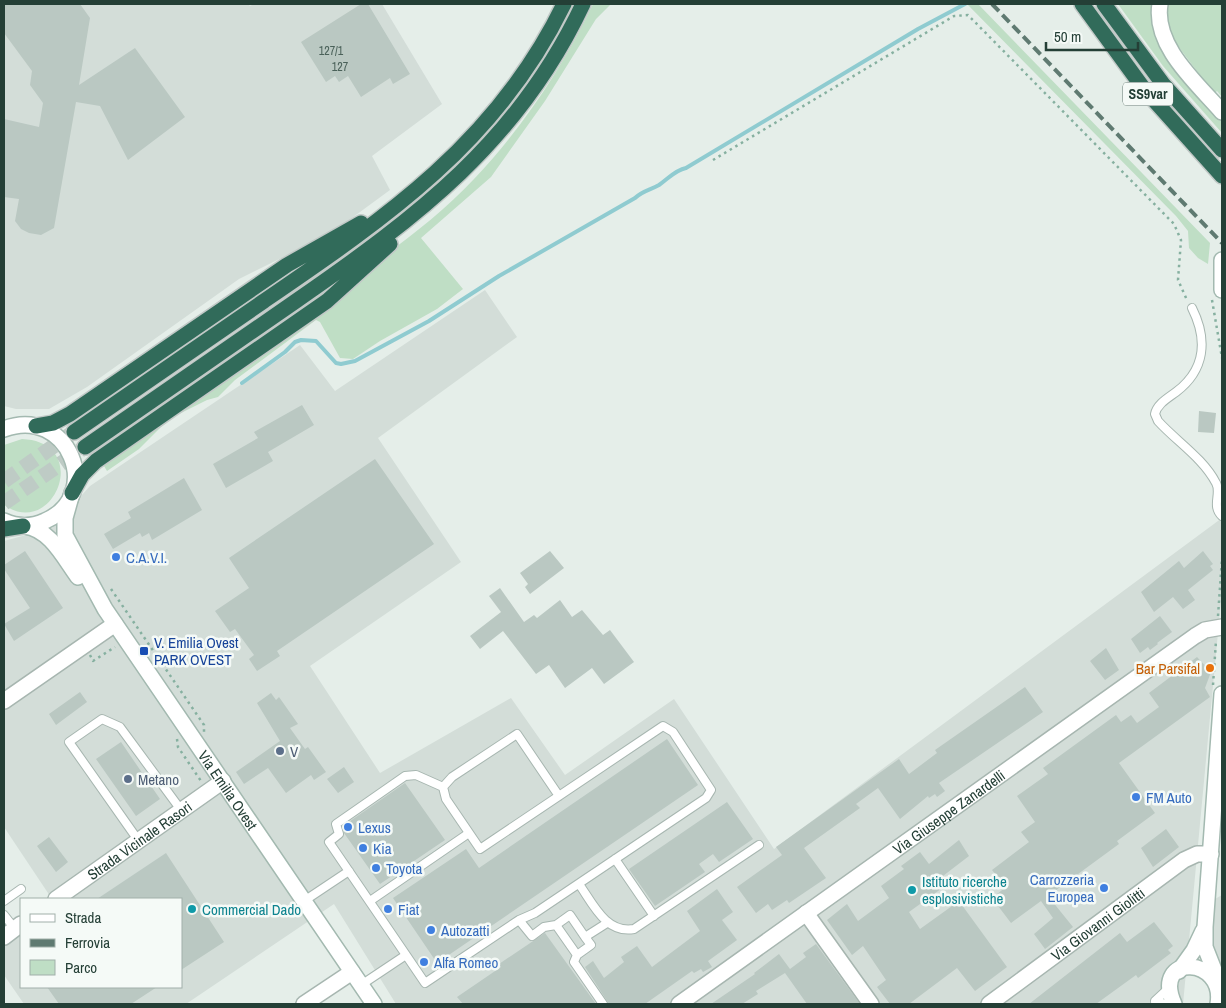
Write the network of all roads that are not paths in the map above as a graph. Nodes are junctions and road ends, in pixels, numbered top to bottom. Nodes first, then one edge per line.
1 (564, 4) edge
2 (583, 4) edge
3 (1082, 4) edge
4 (1104, 4) edge
5 (1160, 4) edge
6 (500, 106) junction
7 (1222, 112) edge
8 (494, 140) junction
9 (1222, 150) edge
10 (1222, 176) edge
11 (1222, 260) edge
12 (1217, 293) edge
13 (1192, 308) road end
14 (4, 424) edge
15 (20, 425) junction
16 (36, 426) junction
17 (4, 429) edge
18 (74, 432) tunnel mouth
19 (85, 448) tunnel mouth
20 (72, 493) junction
21 (1222, 516) edge
22 (4, 521) edge
23 (23, 526) junction
24 (4, 529) edge
25 (105, 609) junction
26 (115, 624) junction
27 (1222, 627) edge
28 (4, 686) edge
29 (23, 687) junction
30 (1222, 694) edge
31 (4, 701) edge
32 (223, 781) junction
33 (443, 787) junction
34 (559, 796) junction
35 (181, 810) junction
36 (469, 833) junction
37 (138, 840) junction
38 (759, 845) dead end
39 (1211, 854) junction
40 (615, 859) junction
41 (349, 871) junction
42 (579, 884) junction
43 (21, 889) dead end
44 (57, 898) edge
45 (4, 901) edge
46 (304, 901) junction
47 (370, 901) junction
48 (806, 914) junction
49 (4, 915) edge
50 (654, 916) junction
51 (519, 920) junction
52 (607, 923) junction
53 (556, 925) junction
54 (1205, 927) junction
55 (13, 930) edge
56 (585, 937) junction
57 (406, 955) junction
58 (577, 955) junction
59 (352, 972) junction
60 (1178, 972) junction
61 (1220, 980) edge
62 (361, 985) junction
63 (1170, 987) junction
64 (1152, 1002) edge
65 (304, 1004) edge
66 (374, 1004) edge
67 (603, 1004) edge
68 (679, 1004) edge
69 (871, 1004) edge
70 (989, 1004) edge
71 (1166, 1004) edge
72 (1174, 1004) edge
73 (1220, 1004) edge

1 - 6 highway
2 - 8 highway
3 - 10 highway, SS9var
4 - 9 highway, SS9var
5 - 7 street
6 - 16 highway
6 - 18 highway
8 - 19 highway
8 - 20 highway
11 - 12 street
13 - 21 lane
14 - 15 street, Via Emilia Ovest
15 - 16 street, Via Emilia Ovest
15 - 17 street, Via Emilia Ovest
16 - 20 street, Via Emilia Ovest
20 - 23 street, Via Emilia Ovest
20 - 25 street, Via Emilia Ovest
22 - 23 street, Via Emilia Ovest
23 - 24 highway
23 - 25 street, Via Emilia Ovest
25 - 26 street, Via Emilia Ovest
26 - 29 street
26 - 32 street, Via Emilia Ovest
27 - 48 street, Via Giuseppe Zanardelli
28 - 29 street
29 - 31 street
30 - 39 street
32 - 35 street, Strada Vicinale Rasori
32 - 46 street, Via Emilia Ovest
33 - 34 lane
33 - 36 lane
33 - 41 lane
34 - 36 lane
34 - 40 lane
35 - 37 street, Strada Vicinale Rasori
35 - 37 lane
36 - 47 lane
37 - 44 street, Strada Vicinale Rasori
38 - 50 lane
39 - 54 street
39 - 70 street, Via Giovanni Giolitti
40 - 42 lane
40 - 50 lane
41 - 46 lane
41 - 47 lane
42 - 51 lane
42 - 52 lane
43 - 45 lane
46 - 59 street, Via Emilia Ovest
47 - 57 lane
48 - 68 street, Via Giuseppe Zanardelli
48 - 69 street
49 - 55 lane
50 - 52 lane
51 - 53 lane
51 - 57 lane
52 - 56 lane
53 - 56 lane
53 - 58 lane
54 - 60 street
54 - 61 street
56 - 58 lane
57 - 62 lane
58 - 67 lane
59 - 62 street, Via Emilia Ovest
59 - 65 street
60 - 61 street
60 - 63 street
61 - 73 street
62 - 66 street, Via Emilia Ovest
63 - 64 lane
63 - 72 street
64 - 71 lane

